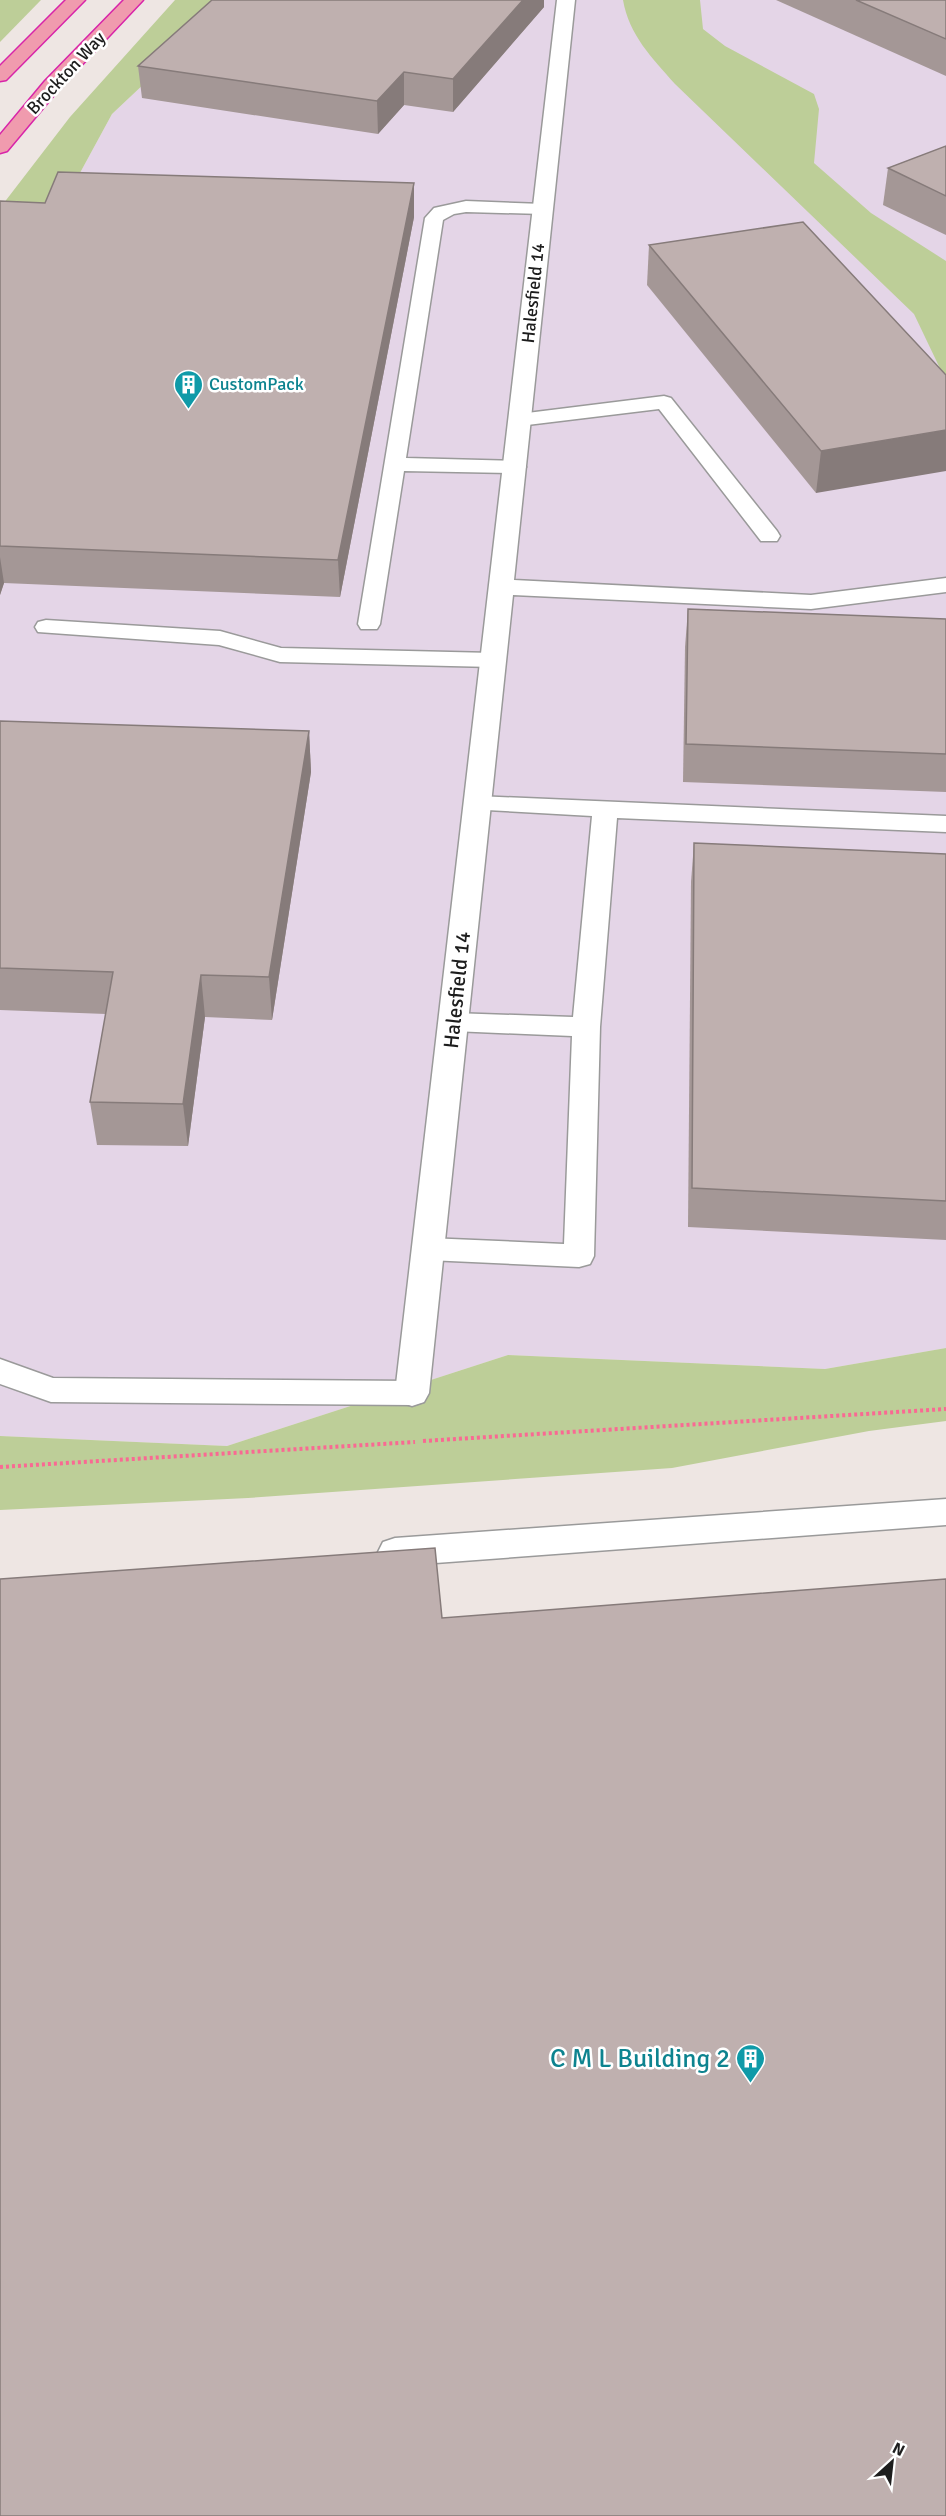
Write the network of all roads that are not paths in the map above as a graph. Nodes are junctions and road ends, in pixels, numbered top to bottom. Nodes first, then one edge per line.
1 (76, 0) edge
2 (134, 0) edge
3 (566, 0) edge
4 (0, 76) edge
5 (0, 147) edge
6 (543, 209) junction
7 (519, 420) junction
8 (395, 464) junction
9 (514, 467) junction
10 (769, 536) dead end
11 (946, 585) edge
12 (501, 587) junction
13 (369, 624) dead end
14 (46, 627) dead end
15 (493, 660) junction
16 (477, 804) junction
17 (604, 810) junction
18 (946, 824) edge
19 (453, 1022) junction
20 (586, 1027) junction
21 (428, 1250) junction
22 (0, 1371) edge
23 (412, 1393) joint
24 (946, 1512) edge
25 (360, 1555) edge

1 - 4 highway
2 - 5 highway, Brockton Way
3 - 6 street, Halesfield 14
6 - 7 street, Halesfield 14
6 - 8 lane
7 - 9 street, Halesfield 14
7 - 10 lane
8 - 9 lane
8 - 13 lane
9 - 12 street, Halesfield 14
11 - 12 street
12 - 15 street, Halesfield 14
14 - 15 lane
15 - 16 street, Halesfield 14
16 - 17 lane
16 - 19 street, Halesfield 14
17 - 18 lane
17 - 20 lane
19 - 20 lane
19 - 21 street, Halesfield 14
20 - 21 lane
21 - 23 street, Halesfield 14
22 - 23 lane
24 - 25 lane

